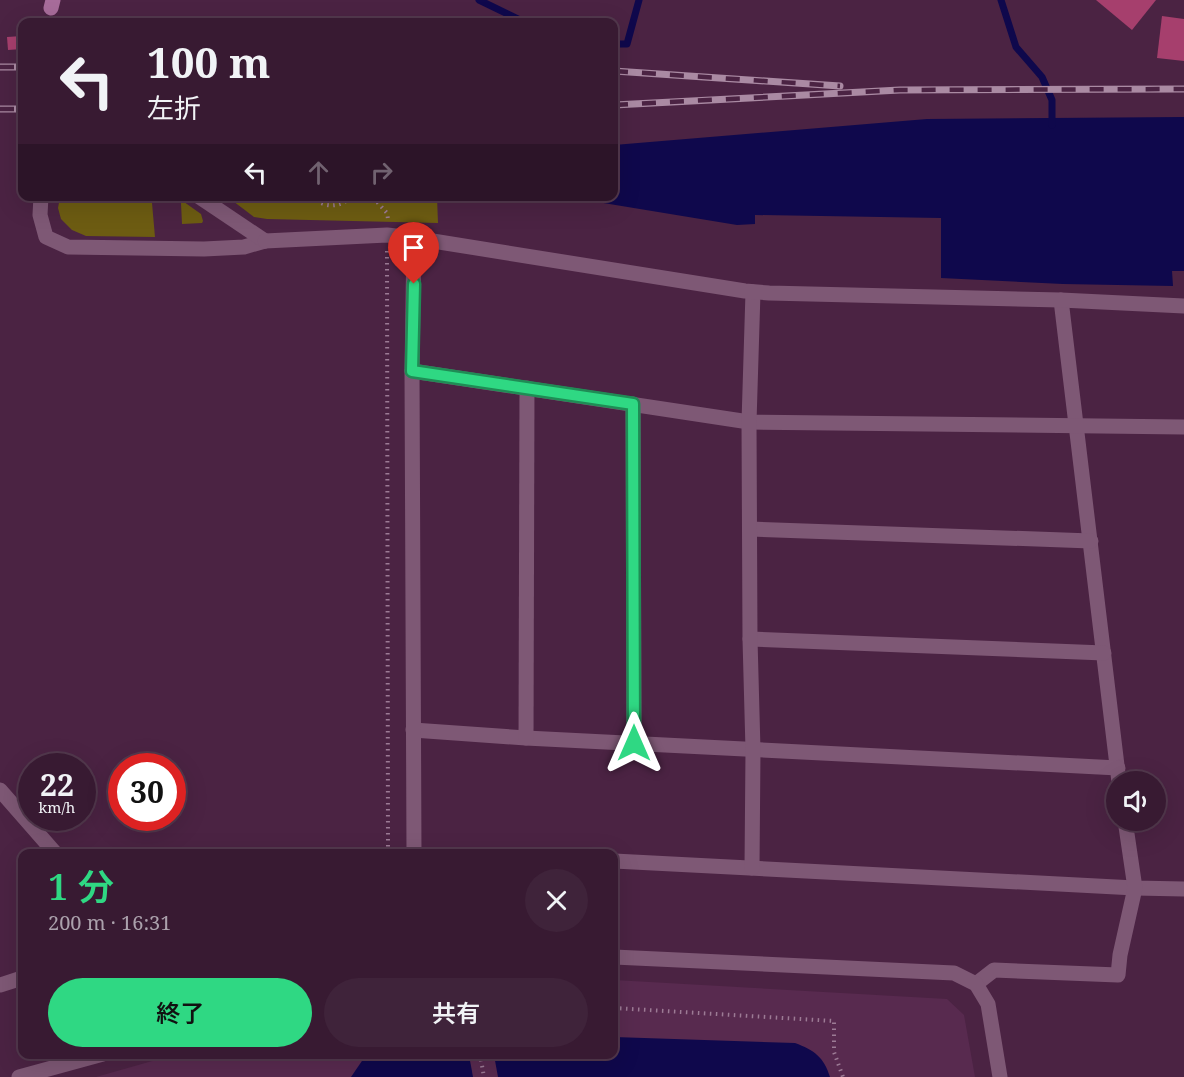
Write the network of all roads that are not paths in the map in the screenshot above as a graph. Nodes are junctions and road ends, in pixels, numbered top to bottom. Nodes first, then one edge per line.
1 (41, 201) edge
2 (205, 201) edge
3 (414, 238) junction
4 (264, 241) junction
5 (753, 292) junction
6 (1061, 300) junction
7 (1184, 306) edge
8 (412, 371) junction
9 (527, 388) junction
10 (633, 404) junction
11 (749, 422) junction
12 (1077, 426) junction
13 (1184, 427) edge
14 (750, 530) junction
15 (1091, 541) junction
16 (750, 639) junction
17 (1104, 652) junction
18 (413, 730) junction
19 (526, 738) junction
20 (634, 743) junction
21 (753, 750) junction
22 (1119, 771) edge
23 (1106, 774) edge
24 (0, 790) edge
25 (1127, 831) edge
26 (52, 849) edge
27 (414, 849) edge
28 (618, 861) edge
29 (752, 868) junction
30 (1135, 888) junction
31 (1184, 889) edge
32 (618, 957) edge
33 (18, 979) edge
34 (976, 984) junction
35 (0, 985) edge
36 (85, 1059) edge
37 (19, 1077) edge
38 (1000, 1077) edge

1 - 4 street
2 - 4 street
3 - 4 street
3 - 5 street
3 - 8 street
5 - 6 street
5 - 11 street
6 - 7 street
6 - 12 street
8 - 9 street
8 - 18 street
9 - 10 street
9 - 19 street
10 - 11 street
10 - 20 street
11 - 12 street
11 - 14 street
12 - 13 street
12 - 15 street
14 - 15 street
14 - 16 street
15 - 17 street
16 - 17 street
16 - 21 street
17 - 22 street
18 - 19 street
18 - 27 street
19 - 20 street
20 - 21 street
21 - 23 street
21 - 29 street
24 - 26 street
25 - 30 street
28 - 29 street
29 - 30 street
30 - 31 street
30 - 34 street
32 - 34 street
33 - 35 street
34 - 38 street
36 - 37 street

